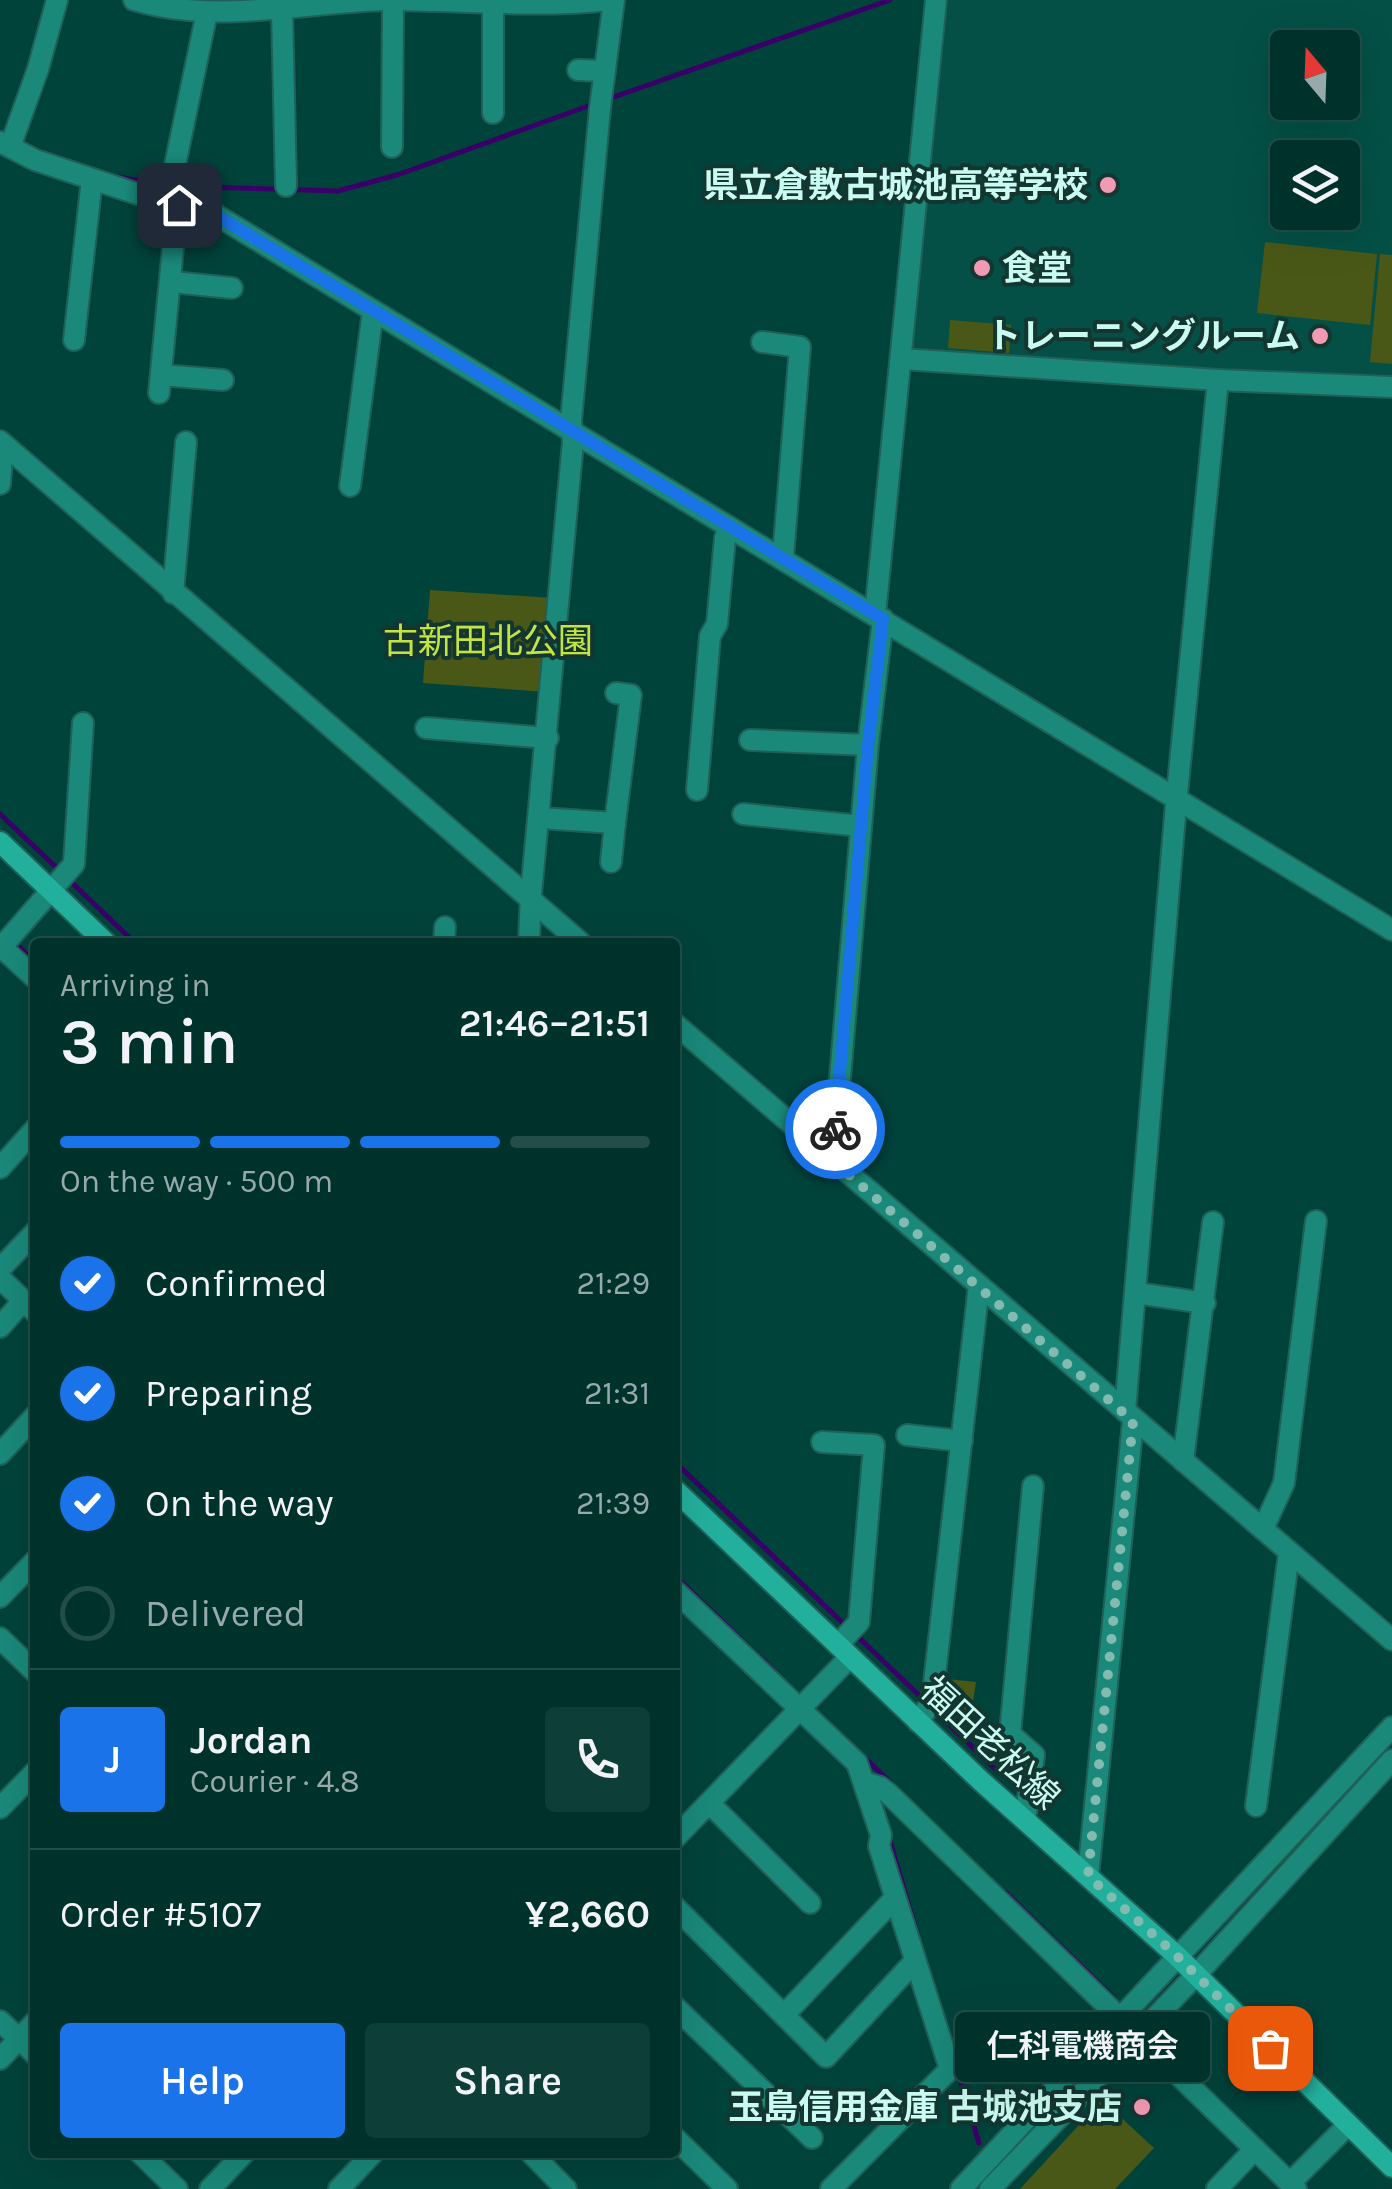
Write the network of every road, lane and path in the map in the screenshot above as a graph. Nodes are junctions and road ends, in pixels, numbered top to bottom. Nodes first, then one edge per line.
1 (56, 0) edge
2 (134, 0) edge
3 (393, 0) edge
4 (612, 0) edge
5 (936, 0) edge
6 (322, 2) edge
7 (501, 2) edge
8 (220, 7) edge
9 (282, 9) junction
10 (578, 70) dead end
11 (605, 71) junction
12 (492, 113) dead end
13 (5, 144) edge
14 (392, 146) dead end
15 (174, 170) dead end
16 (92, 179) junction
17 (286, 186) dead end
18 (181, 204) junction
19 (172, 282) junction
20 (232, 288) dead end
21 (371, 315) junction
22 (74, 340) dead end
23 (762, 342) dead end
24 (902, 360) junction
25 (223, 380) dead end
26 (1218, 380) junction
27 (1392, 387) edge
28 (573, 435) junction
29 (186, 442) dead end
30 (2, 443) edge
31 (0, 484) edge
32 (350, 486) dead end
33 (727, 532) junction
34 (783, 558) junction
35 (173, 586) junction
36 (880, 621) junction
37 (616, 693) dead end
38 (83, 724) dead end
39 (426, 728) dead end
40 (548, 738) junction
41 (750, 740) dead end
42 (868, 745) junction
43 (697, 790) dead end
44 (1176, 805) junction
45 (743, 814) dead end
46 (540, 818) junction
47 (615, 823) junction
48 (861, 826) junction
49 (0, 842) edge
50 (611, 862) dead end
51 (60, 880) junction
52 (531, 894) junction
53 (1392, 930) edge
54 (102, 938) edge
55 (529, 938) edge
56 (576, 938) edge
57 (5, 943) edge
58 (30, 972) edge
59 (680, 1028) edge
60 (30, 1135) edge
61 (833, 1154) junction
62 (0, 1168) edge
63 (1316, 1221) dead end
64 (1213, 1222) dead end
65 (30, 1237) edge
66 (0, 1268) edge
67 (0, 1278) edge
68 (978, 1285) junction
69 (1136, 1293) junction
70 (1204, 1303) junction
71 (29, 1306) edge
72 (0, 1327) edge
73 (1127, 1408) junction
74 (30, 1421) edge
75 (907, 1435) dead end
76 (962, 1441) junction
77 (822, 1442) dead end
78 (0, 1454) edge
79 (1184, 1456) junction
80 (1033, 1486) dead end
81 (680, 1494) edge
82 (1266, 1525) junction
83 (1288, 1553) junction
84 (30, 1566) edge
85 (680, 1595) edge
86 (0, 1597) edge
87 (0, 1638) edge
88 (1392, 1640) edge
89 (848, 1641) junction
90 (30, 1667) edge
91 (800, 1708) junction
92 (926, 1711) junction
93 (1392, 1727) edge
94 (1392, 1760) edge
95 (30, 1777) edge
96 (871, 1784) junction
97 (709, 1803) junction
98 (1256, 1806) dead end
99 (0, 1808) edge
100 (1025, 1820) junction
101 (680, 1833) edge
102 (1088, 1876) junction
103 (896, 1898) junction
104 (810, 1903) dead end
105 (680, 1912) edge
106 (1176, 1955) junction
107 (915, 1961) junction
108 (1196, 1974) junction
109 (680, 2012) edge
110 (784, 2016) junction
111 (1120, 2017) junction
112 (0, 2020) edge
113 (30, 2027) edge
114 (1138, 2033) junction
115 (19, 2039) junction
116 (30, 2049) edge
117 (0, 2059) edge
118 (1348, 2125) junction
119 (812, 2138) dead end
120 (680, 2143) edge
121 (1254, 2150) junction
122 (148, 2158) edge
123 (239, 2158) edge
124 (368, 2158) edge
125 (536, 2158) edge
126 (1392, 2167) edge
127 (980, 2168) junction
128 (1293, 2186) edge
129 (177, 2189) edge
130 (210, 2189) edge
131 (339, 2189) edge
132 (566, 2189) edge
133 (727, 2189) edge
134 (830, 2189) edge
135 (961, 2189) edge
136 (987, 2189) edge
137 (1216, 2189) edge

1 - 13 street
2 - 8 street
3 - 6 street
3 - 7 street
3 - 14 street
4 - 7 street
4 - 11 street
5 - 24 street
6 - 9 street
7 - 12 street
8 - 9 street
8 - 15 street
9 - 17 street
10 - 11 street
11 - 28 street
13 - 16 street
16 - 18 street
16 - 22 street
18 - 19 street
18 - 21 street
19 - 20 street
19 - 25 street
21 - 28 street
21 - 32 street
23 - 34 street
24 - 26 street
24 - 36 street
26 - 27 street
26 - 44 street
28 - 33 street
28 - 40 street
29 - 35 street
30 - 31 street
30 - 35 street
33 - 34 street
33 - 43 street
34 - 36 street
35 - 52 street
36 - 42 street
36 - 44 street
37 - 47 street
38 - 51 street
39 - 40 street
40 - 46 street
41 - 42 street
42 - 48 street
44 - 53 street
44 - 69 street
45 - 48 street
46 - 47 street
46 - 52 street
47 - 50 street
48 - 61 street
49 - 51 main road
51 - 54 main road
51 - 57 street
52 - 55 street
52 - 56 street
57 - 58 street
59 - 61 street
60 - 62 street
61 - 68 street
63 - 82 street
64 - 70 street
65 - 66 street
67 - 71 street
68 - 73 street
68 - 76 street
69 - 70 street
69 - 73 street
70 - 79 street
71 - 72 street
73 - 79 street
73 - 102 street
74 - 78 street
75 - 76 street
76 - 92 street
77 - 89 street
79 - 82 street
80 - 100 street
81 - 89 main road, 福田老松線
82 - 83 street
83 - 88 street
83 - 98 street
84 - 86 street
85 - 91 street
87 - 90 street
89 - 91 street
89 - 92 main road, 福田老松線
91 - 96 street
91 - 97 street
92 - 100 main road, 福田老松線
93 - 106 street
94 - 108 street
95 - 99 street
96 - 103 street
96 - 111 street
97 - 101 street
97 - 104 street
100 - 102 main road, 福田老松線
102 - 106 main road, 福田老松線
103 - 107 street
103 - 110 street
105 - 110 street
106 - 108 main road, 福田老松線
106 - 111 street
107 - 110 street
107 - 134 street
108 - 114 street
108 - 118 main road, 福田老松線
109 - 119 street
111 - 114 street
111 - 127 street
112 - 115 street
113 - 115 street
114 - 121 street
114 - 136 street
115 - 116 street
115 - 117 street
118 - 126 main road, 福田老松線
118 - 128 street
120 - 133 street
121 - 128 street
121 - 137 street
122 - 129 street
123 - 130 street
124 - 131 street
125 - 132 street
127 - 135 street
127 - 136 street

